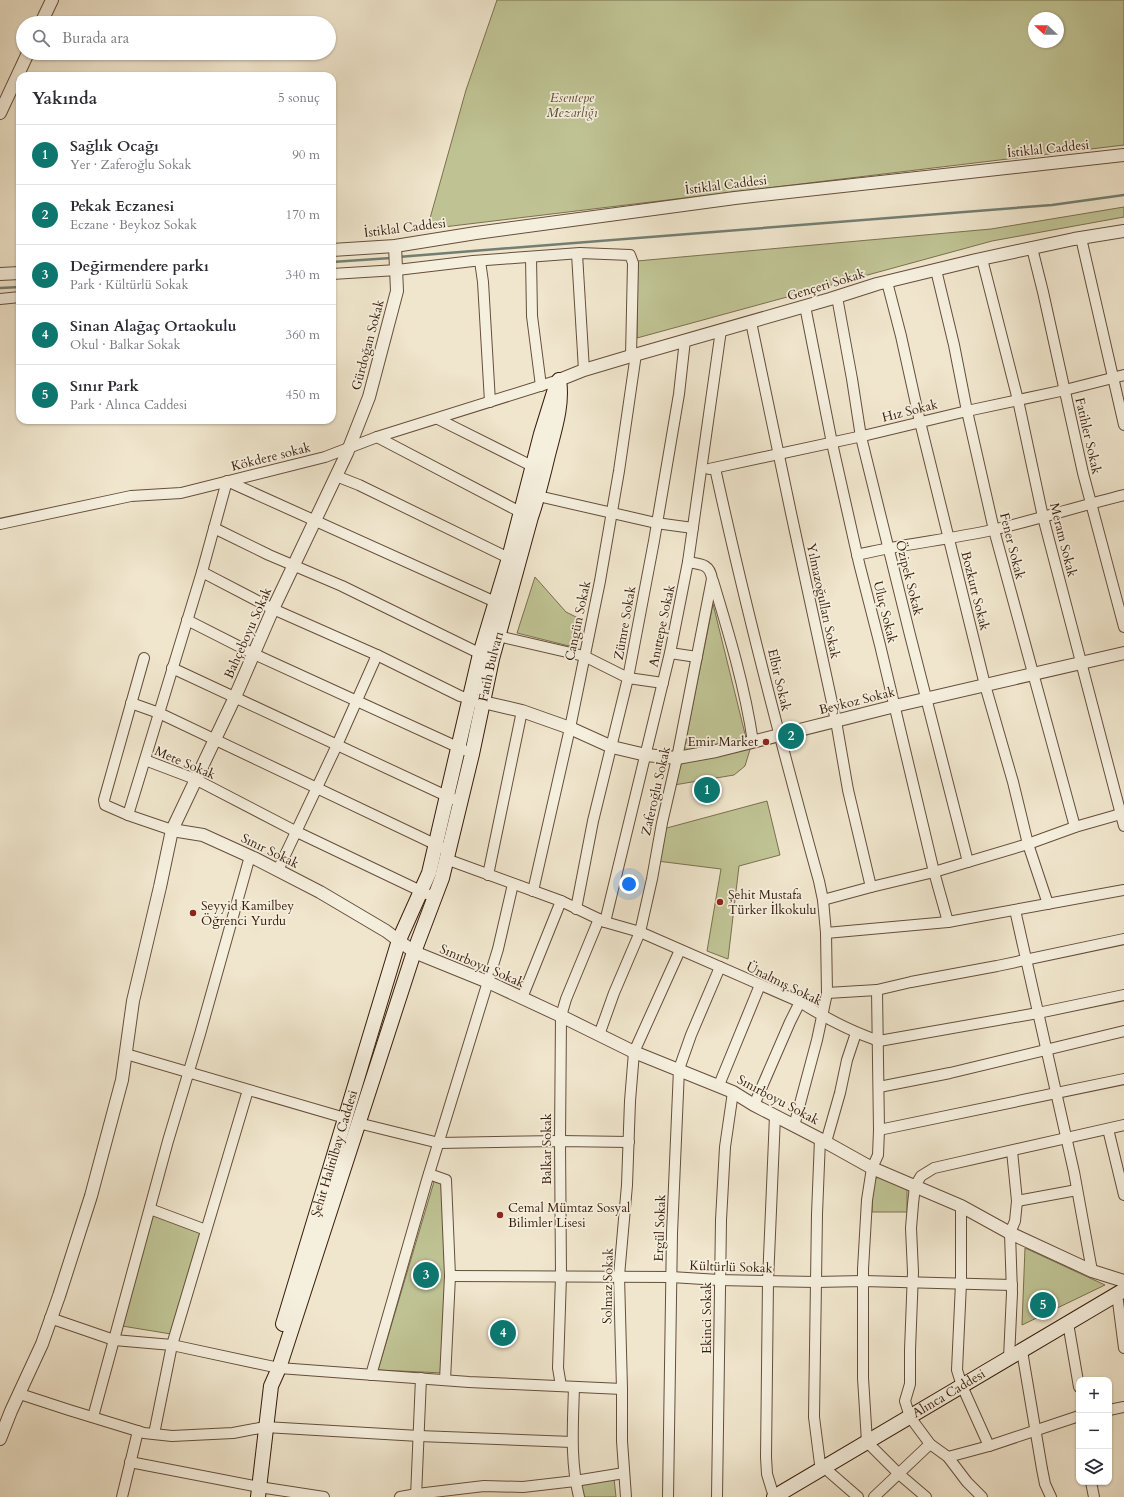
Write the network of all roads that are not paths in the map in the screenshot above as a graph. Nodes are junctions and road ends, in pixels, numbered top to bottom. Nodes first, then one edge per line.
1 (52, 0) edge
2 (45, 16) edge
3 (25, 60) edge
4 (19, 72) edge
5 (16, 79) edge
6 (0, 113) edge
7 (1124, 154) edge
8 (1124, 231) edge
9 (1081, 238) junction
10 (395, 248) junction
11 (1032, 248) junction
12 (336, 250) edge
13 (577, 254) junction
14 (531, 257) junction
15 (982, 258) junction
16 (480, 261) junction
17 (397, 268) junction
18 (936, 270) junction
19 (16, 272) edge
20 (0, 274) edge
21 (336, 274) edge
22 (887, 282) junction
23 (16, 297) edge
24 (837, 297) junction
25 (0, 299) edge
26 (805, 306) junction
27 (751, 322) junction
28 (722, 330) junction
29 (685, 340) junction
30 (633, 355) junction
31 (584, 370) junction
32 (1124, 375) edge
33 (1113, 378) junction
34 (560, 380) junction
35 (541, 386) junction
36 (1065, 390) junction
37 (1018, 400) junction
38 (490, 402) junction
39 (967, 411) junction
40 (438, 419) junction
41 (920, 422) junction
42 (1124, 425) edge
43 (861, 436) junction
44 (377, 437) junction
45 (832, 443) junction
46 (349, 448) junction
47 (778, 454) junction
48 (715, 468) junction
49 (538, 469) junction
50 (702, 471) junction
51 (336, 476) junction
52 (227, 481) junction
53 (538, 496) junction
54 (1124, 496) edge
55 (1091, 503) junction
56 (612, 512) junction
57 (526, 515) junction
58 (1043, 517) junction
59 (315, 521) junction
60 (656, 523) junction
61 (0, 524) edge
62 (214, 528) junction
63 (693, 528) junction
64 (994, 530) junction
65 (949, 539) junction
66 (888, 547) junction
67 (857, 555) junction
68 (514, 560) junction
69 (688, 562) junction
70 (295, 566) junction
71 (202, 572) junction
72 (712, 578) junction
73 (501, 604) junction
74 (273, 609) junction
75 (187, 620) junction
76 (1124, 627) edge
77 (498, 636) junction
78 (670, 653) junction
79 (1124, 653) edge
80 (254, 654) junction
81 (377, 655) junction
82 (584, 656) junction
83 (486, 657) junction
84 (697, 657) junction
85 (144, 658) dead end
86 (1080, 663) junction
87 (172, 668) junction
88 (1032, 675) junction
89 (628, 678) junction
90 (663, 683) junction
91 (986, 685) junction
92 (235, 697) junction
93 (926, 699) junction
94 (476, 700) junction
95 (357, 701) junction
96 (131, 703) junction
97 (894, 706) junction
98 (522, 711) junction
99 (159, 713) junction
100 (836, 721) junction
101 (570, 728) junction
102 (779, 736) junction
103 (215, 739) junction
104 (754, 742) junction
105 (337, 745) junction
106 (612, 746) junction
107 (458, 748) junction
108 (472, 754) junction
109 (646, 755) junction
110 (677, 758) junction
111 (144, 760) junction
112 (195, 779) junction
113 (317, 788) junction
114 (447, 796) junction
115 (460, 803) junction
116 (1123, 814) edge
117 (128, 815) junction
118 (1124, 826) edge
119 (1075, 827) junction
120 (172, 830) junction
121 (297, 832) junction
122 (436, 844) junction
123 (1028, 844) junction
124 (447, 855) junction
125 (250, 856) junction
126 (968, 862) junction
127 (278, 870) junction
128 (934, 872) junction
129 (488, 875) junction
130 (513, 884) junction
131 (871, 887) junction
132 (1124, 890) edge
133 (421, 891) junction
134 (534, 891) junction
135 (434, 898) junction
136 (823, 900) junction
137 (560, 901) junction
138 (1048, 904) junction
139 (576, 908) junction
140 (1015, 910) junction
141 (602, 921) junction
142 (948, 922) junction
143 (640, 932) junction
144 (826, 933) junction
145 (399, 940) junction
146 (1124, 940) edge
147 (680, 950) junction
148 (414, 952) junction
149 (1026, 960) junction
150 (720, 967) junction
151 (488, 982) junction
152 (760, 985) junction
153 (877, 990) junction
154 (827, 993) junction
155 (1124, 995) edge
156 (522, 998) junction
157 (800, 1002) junction
158 (1038, 1013) junction
159 (561, 1016) junction
160 (822, 1016) junction
161 (1124, 1031) edge
162 (856, 1033) junction
163 (599, 1035) junction
164 (878, 1041) junction
165 (1047, 1050) junction
166 (634, 1052) junction
167 (126, 1054) junction
168 (680, 1069) junction
169 (189, 1072) junction
170 (1124, 1079) edge
171 (719, 1085) junction
172 (879, 1087) junction
173 (248, 1090) junction
174 (733, 1092) junction
175 (1056, 1094) junction
176 (754, 1105) junction
177 (775, 1116) junction
178 (345, 1118) junction
179 (358, 1123) junction
180 (1124, 1125) edge
181 (794, 1126) junction
182 (1108, 1129) junction
183 (879, 1130) junction
184 (1066, 1138) junction
185 (560, 1141) junction
186 (823, 1141) junction
187 (629, 1142) junction
188 (439, 1143) junction
189 (1012, 1151) junction
190 (872, 1168) junction
191 (429, 1174) junction
192 (915, 1186) junction
193 (1077, 1190) junction
194 (1124, 1195) edge
195 (1017, 1202) junction
196 (961, 1206) junction
197 (150, 1209) junction
198 (206, 1230) junction
199 (1010, 1233) junction
200 (1092, 1271) junction
201 (450, 1276) junction
202 (561, 1276) junction
203 (619, 1276) junction
204 (671, 1277) junction
205 (720, 1280) junction
206 (768, 1281) junction
207 (863, 1281) junction
208 (1124, 1281) edge
209 (816, 1282) junction
210 (913, 1282) junction
211 (961, 1283) junction
212 (1012, 1285) junction
213 (1121, 1292) edge
214 (50, 1318) junction
215 (1068, 1323) junction
216 (114, 1340) junction
217 (172, 1345) junction
218 (1124, 1348) edge
219 (1022, 1351) junction
220 (1009, 1358) junction
221 (279, 1368) junction
222 (371, 1375) junction
223 (1077, 1377) edge
224 (421, 1378) junction
225 (445, 1380) junction
226 (561, 1386) junction
227 (962, 1386) junction
228 (574, 1387) junction
229 (622, 1389) junction
230 (20, 1394) junction
231 (1124, 1407) edge
232 (1112, 1409) edge
233 (93, 1417) junction
234 (910, 1417) junction
235 (1076, 1417) edge
236 (265, 1427) junction
237 (1036, 1429) junction
238 (138, 1431) junction
239 (154, 1434) junction
240 (419, 1436) junction
241 (0, 1438) edge
242 (572, 1442) junction
243 (867, 1442) junction
244 (930, 1444) junction
245 (989, 1446) junction
246 (948, 1457) junction
247 (130, 1462) junction
248 (822, 1466) junction
249 (624, 1473) junction
250 (899, 1474) junction
251 (575, 1481) junction
252 (1092, 1485) edge
253 (523, 1486) junction
254 (258, 1492) edge
255 (477, 1492) edge
256 (416, 1495) edge
257 (779, 1496) edge
258 (122, 1497) edge
259 (324, 1497) edge
260 (400, 1497) edge
261 (526, 1497) edge
262 (579, 1497) edge
263 (626, 1497) edge
264 (668, 1497) edge
265 (717, 1497) edge
266 (858, 1497) edge
267 (874, 1497) edge
268 (926, 1497) edge
269 (982, 1497) edge
270 (1051, 1497) edge
271 (1094, 1497) edge

1 - 2 street
3 - 4 street
5 - 6 street
7 - 10 street, İstiklal Caddesi
8 - 9 street, Gençeri Sokak
9 - 11 street, Gençeri Sokak
9 - 33 street
10 - 12 street, İstiklal Caddesi
10 - 17 street, Gürdoğan Sokak
11 - 15 street, Gençeri Sokak
11 - 36 street, Fatihler Sokak
13 - 14 street
13 - 30 street, Cangün Sokak
13 - 31 street
14 - 16 street
14 - 35 street
15 - 18 street, Gençeri Sokak
15 - 37 street, Meram Sokak
16 - 17 street
16 - 38 street
17 - 21 street
17 - 46 street, Gürdoğan Sokak
18 - 22 street, Gençeri Sokak
18 - 39 street, Fener Sokak
19 - 20 street
22 - 24 street, Gençeri Sokak
22 - 41 street, Bozkurt Sokak
23 - 25 street
24 - 26 street, Gençeri Sokak
24 - 43 street, Özipek Sokak
26 - 27 street, Gençeri Sokak
26 - 45 street, Uluç Sokak
27 - 28 street, Gençeri Sokak
27 - 47 street, Yılmazoğulları Sokak
28 - 29 street, Gençeri Sokak
28 - 50 street, Anıttepe Sokak
29 - 30 street, Gençeri Sokak
29 - 60 street, Zümre Sokak
30 - 31 street, Gençeri Sokak
30 - 56 street, Cangün Sokak
31 - 34 street, Gençeri Sokak
32 - 33 street, Hız Sokak
33 - 36 street, Hız Sokak
33 - 42 street
34 - 35 street, Gençeri Sokak
34 - 49 main road
35 - 38 street, Kökdere sokak
36 - 37 street, Hız Sokak
36 - 55 street, Fatihler Sokak
37 - 39 street, Hız Sokak
37 - 58 street, Meram Sokak
38 - 40 street, Kökdere sokak
39 - 41 street, Hız Sokak
39 - 64 street, Fener Sokak
40 - 44 street, Kökdere sokak
40 - 49 street
41 - 43 street, Hız Sokak
41 - 65 street, Bozkurt Sokak
43 - 45 street, Hız Sokak
43 - 66 street, Özipek Sokak
44 - 46 street, Kökdere sokak
44 - 57 street
45 - 47 street, Hız Sokak
45 - 67 street, Uluç Sokak
46 - 51 street, Bahçeboyu Sokak
46 - 52 street, Kökdere sokak
47 - 48 street, Hız Sokak
47 - 100 street, Yılmazoğulları Sokak
48 - 50 street, Hız Sokak
48 - 102 street, Elbir Sokak
49 - 53 main road
49 - 57 main road
50 - 63 street, Anıttepe Sokak
51 - 59 street, Bahçeboyu Sokak
51 - 68 street
52 - 59 street
52 - 61 street, Kökdere sokak
52 - 62 street, Mete Sokak
53 - 56 street
53 - 57 main road
54 - 55 street
55 - 58 street
55 - 76 street, Fatihler Sokak
56 - 60 street
56 - 82 street, Cangün Sokak
57 - 68 main road
58 - 64 street
58 - 86 street, Meram Sokak
59 - 70 street, Bahçeboyu Sokak
59 - 73 street
60 - 63 street
60 - 89 street, Zümre Sokak
62 - 70 street
62 - 71 street, Mete Sokak
63 - 69 street, Anıttepe Sokak
64 - 65 street
64 - 88 street, Fener Sokak
65 - 66 street
65 - 91 street, Bozkurt Sokak
66 - 67 street
66 - 93 street, Özipek Sokak
67 - 97 street, Uluç Sokak
68 - 73 main road
69 - 72 street
69 - 78 street, Anıttepe Sokak
70 - 74 street, Bahçeboyu Sokak
70 - 83 street
71 - 74 street
71 - 75 street, Mete Sokak
72 - 84 street, Zaferoğlu Sokak
72 - 104 street
73 - 77 main road, Fatih Bulvarı
73 - 83 main road
74 - 80 street, Bahçeboyu Sokak
74 - 81 street
75 - 80 street
75 - 87 street, Mete Sokak
77 - 82 street
77 - 83 main road, Fatih Bulvarı
78 - 84 street
78 - 90 street, Anıttepe Sokak
79 - 86 street, Beykoz Sokak
80 - 92 street, Bahçeboyu Sokak
80 - 95 street
81 - 94 street
81 - 95 street
82 - 89 street
82 - 101 street, Cangün Sokak
83 - 94 main road
84 - 110 street, Zaferoğlu Sokak
85 - 96 street
86 - 88 street, Beykoz Sokak
86 - 116 street, Meram Sokak
87 - 92 street
87 - 99 street, Mete Sokak
88 - 91 street, Beykoz Sokak
88 - 119 street, Fener Sokak
89 - 90 street
89 - 106 street, Zümre Sokak
90 - 109 street, Anıttepe Sokak
91 - 93 street, Beykoz Sokak
91 - 123 street, Bozkurt Sokak
92 - 103 street, Bahçeboyu Sokak
92 - 105 street
93 - 97 street, Beykoz Sokak
93 - 126 street, Özipek Sokak
94 - 98 street, Beykoz Sokak
94 - 107 main road, Şehit Halitilbay Caddesi
94 - 108 main road, Fatih Bulvarı
95 - 105 street
95 - 107 street
96 - 99 street, Ünalmış Sokak
96 - 117 street, Sınır Sokak
97 - 100 street, Beykoz Sokak
97 - 128 street, Uluç Sokak
98 - 101 street, Beykoz Sokak
98 - 129 street
99 - 103 street, Ünalmış Sokak
99 - 111 street, Mete Sokak
100 - 102 street, Beykoz Sokak
100 - 131 street, Yılmazoğulları Sokak
101 - 106 street, Beykoz Sokak
101 - 134 street, Cangün Sokak
102 - 104 street, Beykoz Sokak
102 - 136 street, Elbir Sokak
103 - 112 street, Bahçeboyu Sokak
103 - 113 street, Ünalmış Sokak
104 - 110 street, Beykoz Sokak
105 - 113 street
105 - 114 street
106 - 109 street, Beykoz Sokak
106 - 139 street, Zümre Sokak
107 - 108 street
107 - 114 main road, Şehit Halitilbay Caddesi
108 - 115 main road, Fatih Bulvarı
109 - 110 street, Beykoz Sokak
109 - 141 street, Anıttepe Sokak
110 - 143 street, Zaferoğlu Sokak
111 - 112 street, Mete Sokak
111 - 117 street
112 - 120 street, Bahçeboyu Sokak
112 - 121 street, Mete Sokak
113 - 121 street
113 - 122 street, Ünalmış Sokak
114 - 115 street
114 - 122 main road, Şehit Halitilbay Caddesi
115 - 124 main road, Fatih Bulvarı
116 - 118 street, Meram Sokak
116 - 119 street
117 - 120 street, Sınır Sokak
119 - 123 street
120 - 125 street, Sınır Sokak
120 - 167 street, Bahçeboyu Sokak
121 - 127 street
121 - 133 street, Mete Sokak
122 - 124 street, Ünalmış Sokak
122 - 133 main road, Şehit Halitilbay Caddesi
123 - 126 street
123 - 138 street, Bozkurt Sokak
124 - 129 street, Ünalmış Sokak
124 - 135 main road, Fatih Bulvarı
125 - 127 street, Sınır Sokak
125 - 169 street
126 - 128 street
127 - 145 street, Sınır Sokak
128 - 131 street
128 - 142 street, Uluç Sokak
129 - 130 street, Ünalmış Sokak
130 - 134 street, Ünalmış Sokak
130 - 151 street
131 - 136 street
132 - 138 street
133 - 135 street, Mete Sokak
133 - 145 main road, Şehit Halitilbay Caddesi
134 - 137 street, Ünalmış Sokak
135 - 148 main road, Fatih Bulvarı
136 - 144 street, Elbir Sokak
137 - 139 street, Ünalmış Sokak
137 - 156 street
138 - 140 street
139 - 141 street, Ünalmış Sokak
140 - 142 street
140 - 149 street
141 - 143 street, Ünalmış Sokak
141 - 159 street, Balkar Sokak
142 - 144 street
143 - 147 street, Ünalmış Sokak
143 - 163 street, Zaferoğlu Sokak
144 - 154 street, Elbir Sokak
145 - 148 street, Sınır Sokak
145 - 178 main road, Şehit Halitilbay Caddesi
146 - 149 street
147 - 150 street, Ünalmış Sokak
147 - 166 street, Solmaz Sokak
148 - 151 street, Sınırboyu Sokak
148 - 179 main road, Şehit Halitilbay Caddesi
149 - 153 street
149 - 158 street
150 - 152 street, Ünalmış Sokak
150 - 168 street, Ergül Sokak
151 - 156 street, Sınırboyu Sokak
151 - 188 street
152 - 157 street, Ünalmış Sokak
152 - 171 street
153 - 154 street
153 - 164 street
154 - 160 street, Elbir Sokak
155 - 158 street, Ünalmış Sokak
156 - 159 street, Sınırboyu Sokak
157 - 160 street, Ünalmış Sokak
157 - 176 street
158 - 164 street, Ünalmış Sokak
158 - 165 street
159 - 163 street, Sınırboyu Sokak
159 - 185 street, Balkar Sokak
160 - 162 street, Ünalmış Sokak
160 - 181 street, Elbir Sokak
161 - 165 street
162 - 164 street, Ünalmış Sokak
162 - 186 street
163 - 166 street, Sınırboyu Sokak
164 - 172 street
165 - 172 street
165 - 175 street
166 - 168 street, Sınırboyu Sokak
166 - 187 street, Solmaz Sokak
167 - 169 street
167 - 214 street, Bahçeboyu Sokak
168 - 171 street, Sınırboyu Sokak
168 - 204 street, Ergül Sokak
169 - 173 street
169 - 197 street
170 - 175 street
171 - 174 street, Sınırboyu Sokak
172 - 183 street
173 - 178 street
173 - 198 street
174 - 176 street, Sınırboyu Sokak
174 - 205 street, Ekinci Sokak
175 - 183 street
175 - 184 street
176 - 177 street, Sınırboyu Sokak
177 - 181 street, Sınırboyu Sokak
177 - 206 street
178 - 221 main road, Şehit Halitilbay Caddesi
179 - 188 street
179 - 221 main road, Şehit Halitilbay Caddesi
180 - 182 street
181 - 186 street, Sınırboyu Sokak
182 - 184 street
182 - 194 street
183 - 190 street
184 - 189 street
184 - 193 street
185 - 187 street
185 - 188 street
185 - 202 street, Balkar Sokak
186 - 190 street, Sınırboyu Sokak
186 - 209 street
187 - 203 street, Solmaz Sokak
188 - 191 street
189 - 192 street
189 - 195 street
190 - 192 street, Sınırboyu Sokak
190 - 207 street
191 - 201 street
191 - 222 street
192 - 196 street, Sınırboyu Sokak
192 - 210 street
193 - 195 street
193 - 200 street
195 - 199 street
196 - 199 street, Sınırboyu Sokak
196 - 211 street
197 - 198 street
197 - 216 street
198 - 217 street
199 - 200 street, Sınırboyu Sokak
199 - 212 street
200 - 208 street, Sınırboyu Sokak
201 - 202 street, Kültürlü Sokak
201 - 225 street
202 - 203 street, Kültürlü Sokak
202 - 226 street, Balkar Sokak
203 - 204 street, Kültürlü Sokak
203 - 229 street, Solmaz Sokak
204 - 205 street, Kültürlü Sokak
204 - 264 street, Ergül Sokak
205 - 206 street, Kültürlü Sokak
205 - 265 street, Ekinci Sokak
206 - 209 street, Kültürlü Sokak
206 - 257 street
207 - 209 street, Kültürlü Sokak
207 - 210 street, Kültürlü Sokak
207 - 243 street
209 - 248 street
210 - 211 street, Kültürlü Sokak
210 - 234 street
211 - 212 street, Kültürlü Sokak
211 - 227 street
212 - 220 street
213 - 215 main road, Alınca Caddesi
213 - 218 street
214 - 216 street
214 - 230 street, Bahçeboyu Sokak
215 - 219 main road, Alınca Caddesi
215 - 223 street
216 - 217 street
216 - 233 street
217 - 221 street
217 - 239 street
219 - 220 main road, Alınca Caddesi
219 - 237 street
220 - 227 main road, Alınca Caddesi
221 - 222 street
221 - 236 main road, Şehit Halitilbay Caddesi
222 - 224 street
224 - 225 street
224 - 240 street
225 - 226 street
226 - 228 street
227 - 234 main road, Alınca Caddesi
227 - 245 street
228 - 229 street
228 - 242 street
229 - 249 street, Solmaz Sokak
230 - 233 street
230 - 241 street, Bahçeboyu Sokak
231 - 232 street
233 - 238 street
234 - 243 main road, Alınca Caddesi
234 - 244 street
235 - 237 street
236 - 239 street
236 - 240 street
236 - 254 main road, Şehit Halitilbay Caddesi
237 - 245 street
237 - 270 street
238 - 239 street
238 - 247 street
240 - 242 street
240 - 256 street
242 - 251 street
243 - 248 main road, Alınca Caddesi
243 - 250 street
244 - 246 street
244 - 250 street
245 - 246 street
246 - 269 street
247 - 254 street
247 - 258 street
248 - 257 main road, Alınca Caddesi
248 - 266 street
249 - 251 street
249 - 263 street, Solmaz Sokak
250 - 267 street
250 - 268 street
251 - 253 street
251 - 262 street
252 - 271 street
253 - 255 street
253 - 261 street
254 - 259 street
255 - 256 street
256 - 260 street

